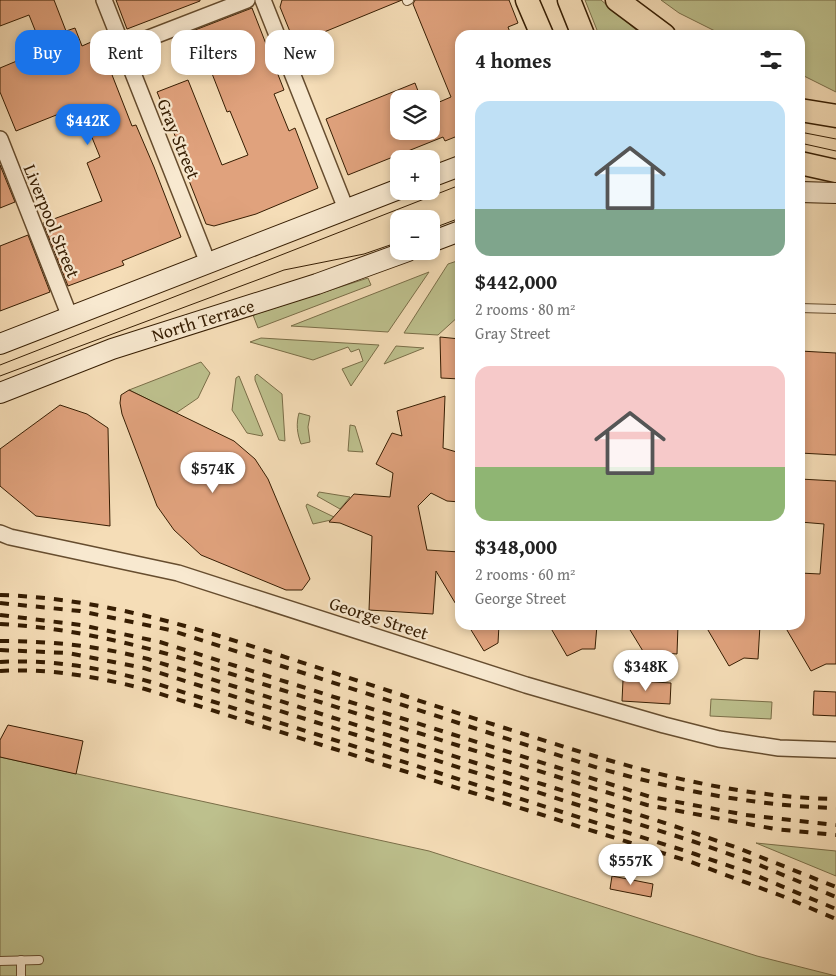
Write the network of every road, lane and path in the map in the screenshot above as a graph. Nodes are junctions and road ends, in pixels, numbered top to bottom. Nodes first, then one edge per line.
1 (104, 0) edge
2 (246, 0) edge
3 (263, 0) edge
4 (528, 0) edge
5 (569, 0) edge
6 (617, 0) edge
7 (116, 30) edge
8 (540, 30) edge
9 (581, 30) edge
10 (657, 30) edge
11 (161, 33) edge
12 (134, 75) edge
13 (805, 107) edge
14 (805, 111) edge
15 (835, 116) edge
16 (0, 140) edge
17 (805, 164) edge
18 (455, 168) edge
19 (836, 171) edge
20 (440, 174) edge
21 (805, 192) edge
22 (390, 193) edge
23 (836, 194) edge
24 (346, 209) junction
25 (455, 233) edge
26 (440, 239) edge
27 (390, 258) edge
28 (208, 263) junction
29 (805, 308) edge
30 (836, 309) edge
31 (70, 317) junction
32 (0, 344) edge
33 (0, 393) edge
34 (0, 533) edge
35 (836, 750) edge
36 (21, 960) junction
37 (39, 960) dead end
38 (0, 961) edge
39 (21, 976) edge

1 - 7 street, Gray Street
2 - 11 street
3 - 24 street
4 - 8 main road
5 - 9 main road
6 - 10 main road
12 - 28 street, Gray Street
13 - 15 main road
14 - 15 main road
16 - 31 street, Liverpool Street
17 - 19 main road
18 - 20 main road
21 - 23 main road
22 - 24 main road
24 - 28 main road
25 - 26 main road
27 - 33 main road, North Terrace
28 - 31 main road
29 - 30 lane
31 - 32 main road
34 - 35 street, George Street
36 - 37 lane
36 - 38 lane
36 - 39 lane

